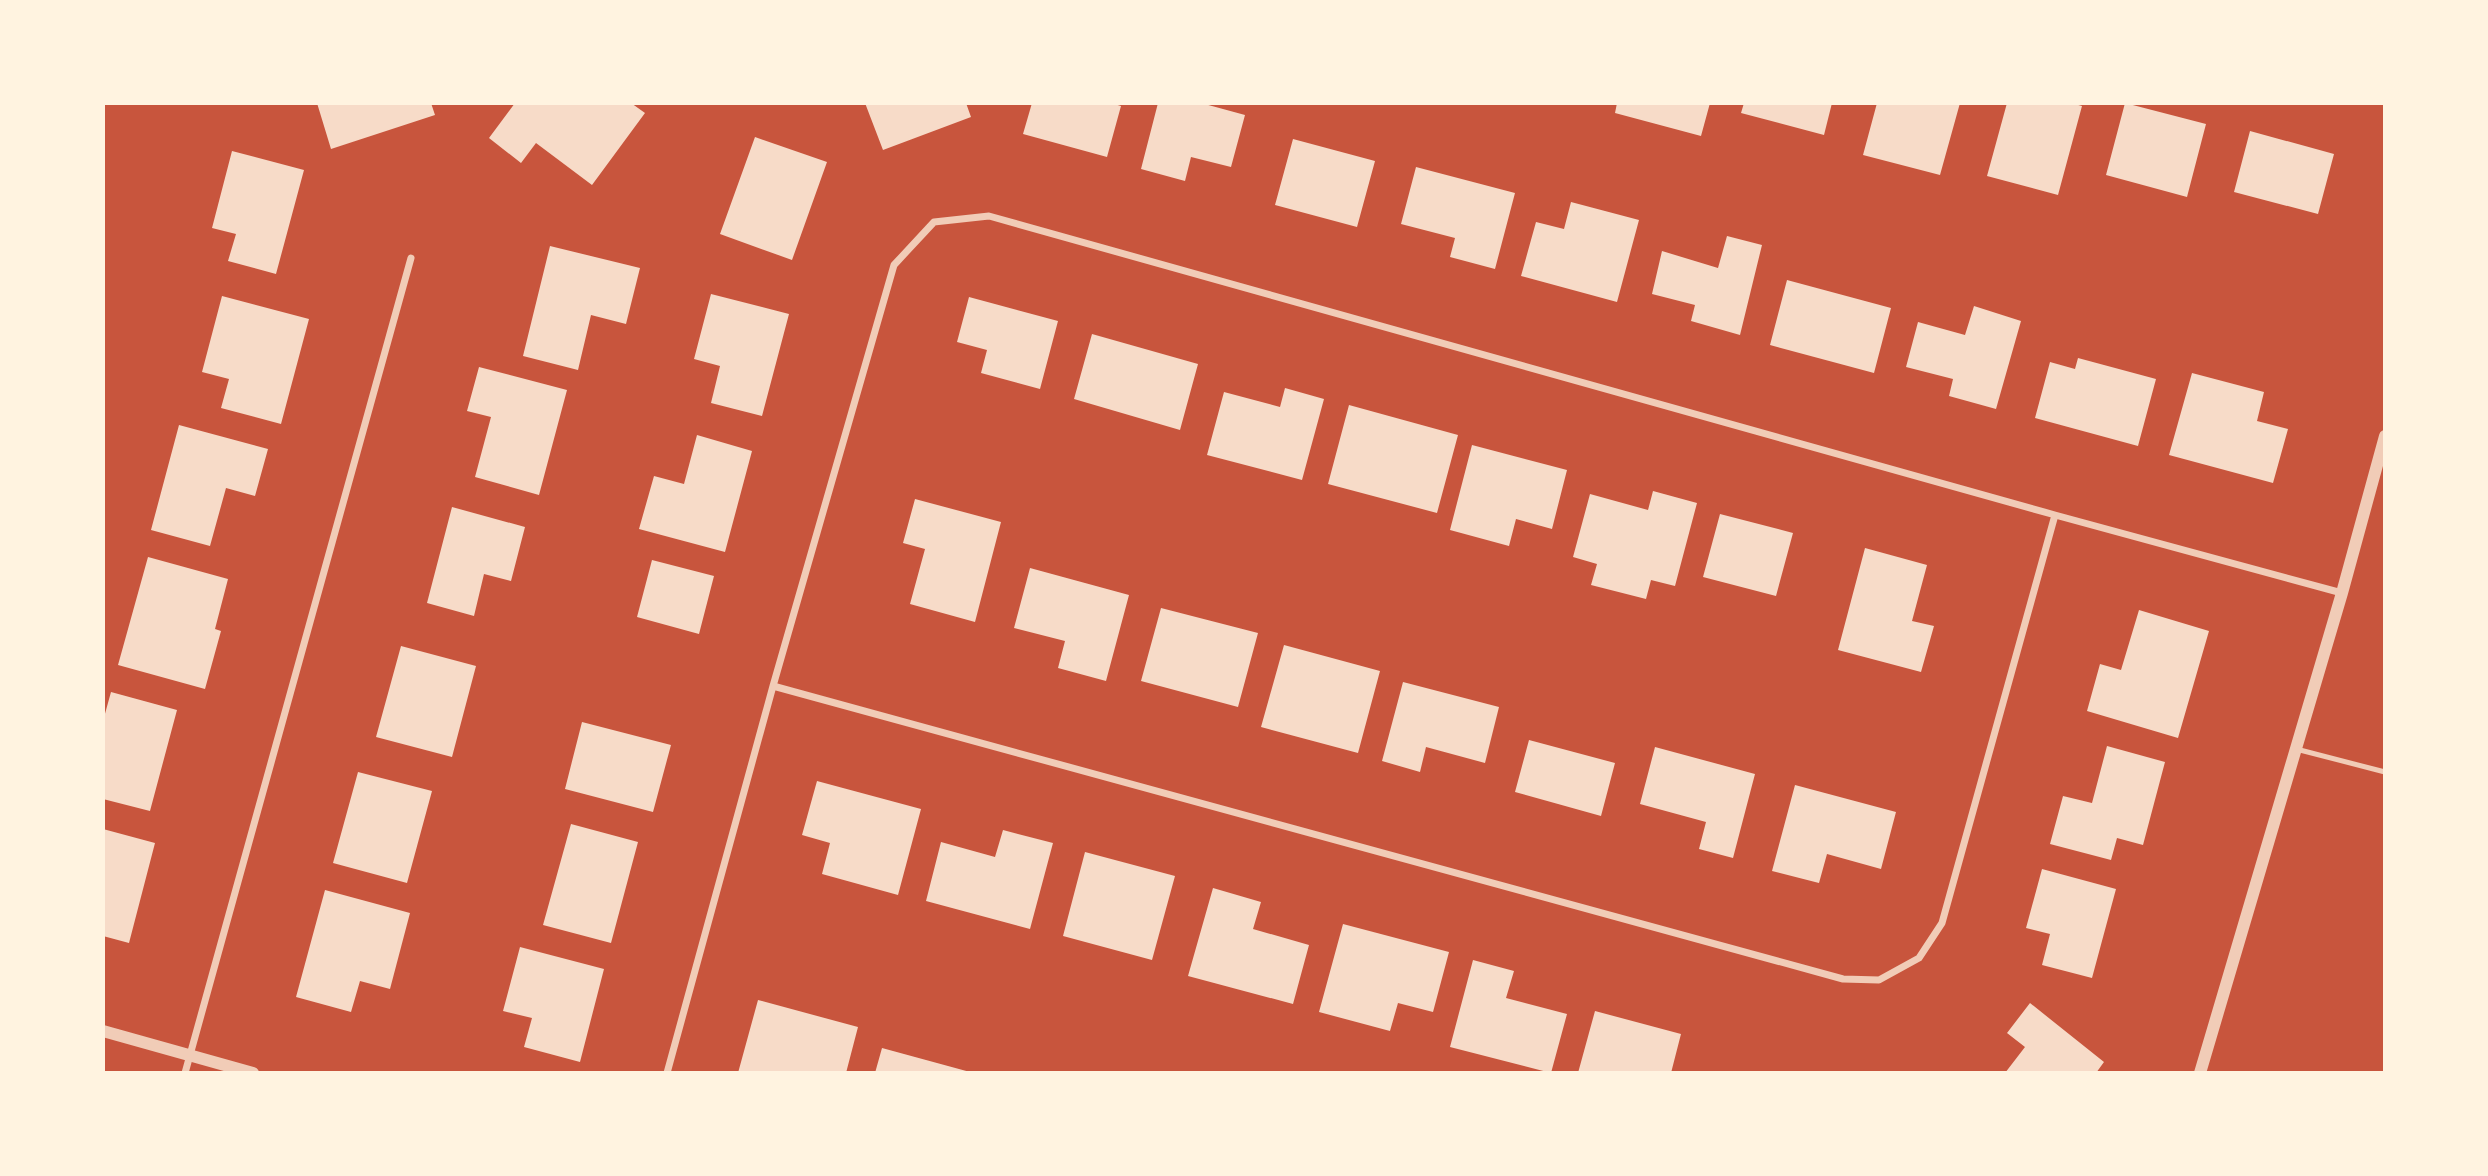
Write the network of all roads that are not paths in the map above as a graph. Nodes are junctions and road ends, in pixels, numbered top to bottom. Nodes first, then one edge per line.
1 (411, 258) dead end
2 (2385, 436) edge
3 (2055, 515) junction
4 (2342, 593) junction
5 (773, 686) junction
6 (2296, 749) junction
7 (2385, 772) edge
8 (103, 1031) edge
9 (190, 1055) junction
10 (185, 1073) edge
11 (253, 1073) edge
12 (667, 1073) edge
13 (2200, 1073) edge

1 - 9 street
2 - 4 street
3 - 4 street
3 - 5 street
3 - 5 street
4 - 6 street
5 - 12 street
6 - 7 lane
6 - 13 street
8 - 9 street
9 - 10 street
9 - 11 street

